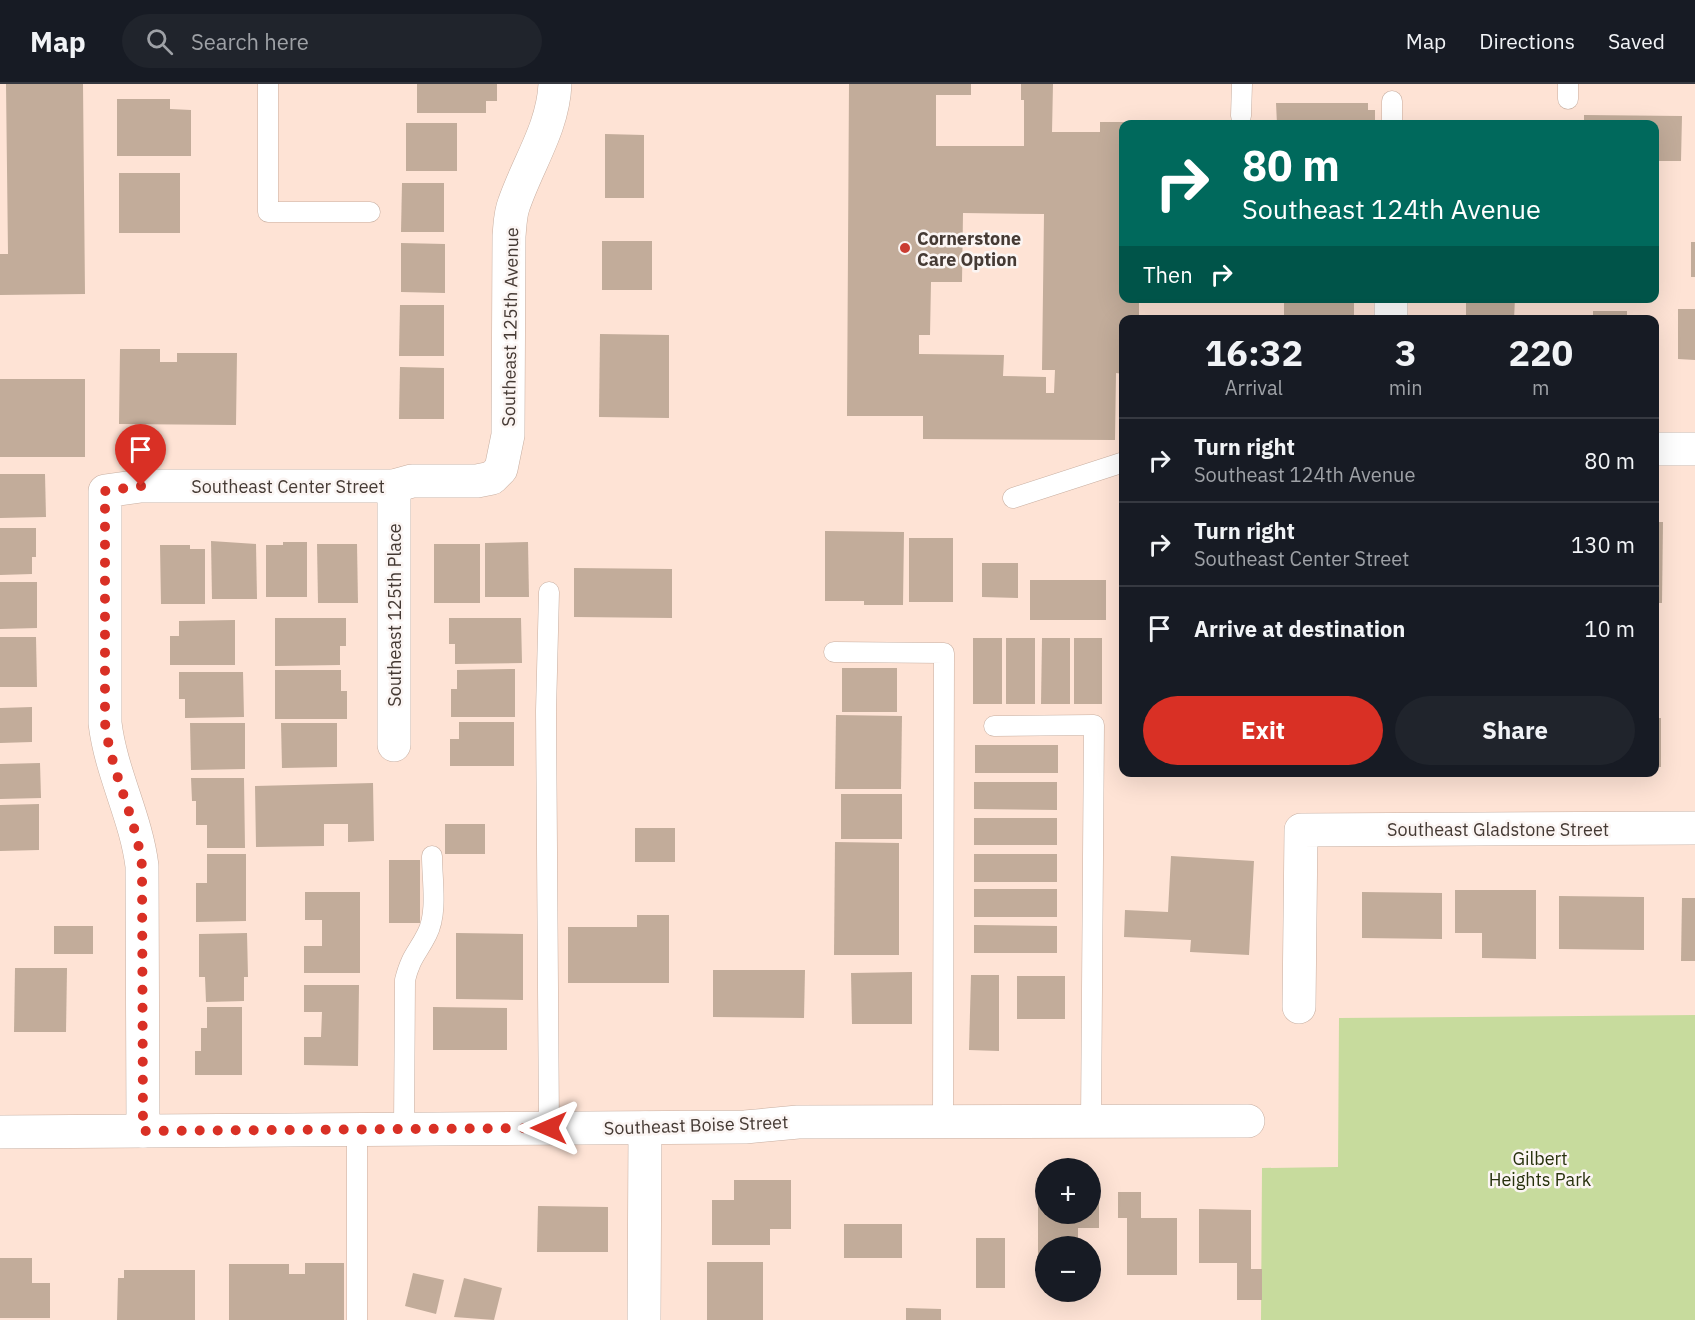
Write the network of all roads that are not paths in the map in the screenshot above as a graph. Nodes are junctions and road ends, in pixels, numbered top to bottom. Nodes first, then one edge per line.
1 (268, 84) edge
2 (555, 84) edge
3 (1242, 84) edge
4 (1392, 100) dead end
5 (1241, 116) dead end
6 (1392, 120) edge
7 (370, 212) dead end
8 (1659, 449) edge
9 (1695, 449) edge
10 (1119, 464) edge
11 (501, 469) joint
12 (394, 486) junction
13 (1013, 498) dead end
14 (549, 592) dead end
15 (834, 652) dead end
16 (994, 726) dead end
17 (394, 745) dead end
18 (1695, 828) edge
19 (432, 856) dead end
20 (1299, 1007) dead end
21 (1248, 1121) dead end
22 (943, 1122) junction
23 (1091, 1122) junction
24 (549, 1128) junction
25 (645, 1128) junction
26 (404, 1129) junction
27 (357, 1130) junction
28 (143, 1131) junction
29 (0, 1132) edge
30 (357, 1320) edge
31 (644, 1320) edge

1 - 7 lane
2 - 11 street, Southeast 125th Avenue
3 - 5 lane
4 - 6 lane
8 - 9 street
10 - 13 lane
11 - 12 street, Southeast Center Street
12 - 17 street, Southeast 125th Place
12 - 28 street, Southeast Center Street
14 - 24 lane
15 - 22 lane
16 - 23 lane
18 - 20 street, Southeast Gladstone Street
19 - 26 lane
21 - 23 street, Southeast Boise Street
22 - 23 street, Southeast Boise Street
22 - 25 street, Southeast Boise Street
24 - 25 street, Southeast Boise Street
24 - 26 street, Southeast Boise Street
25 - 31 street
26 - 27 street, Southeast Boise Street
27 - 28 street, Southeast Boise Street
27 - 30 lane
28 - 29 street, Southeast Boise Street

